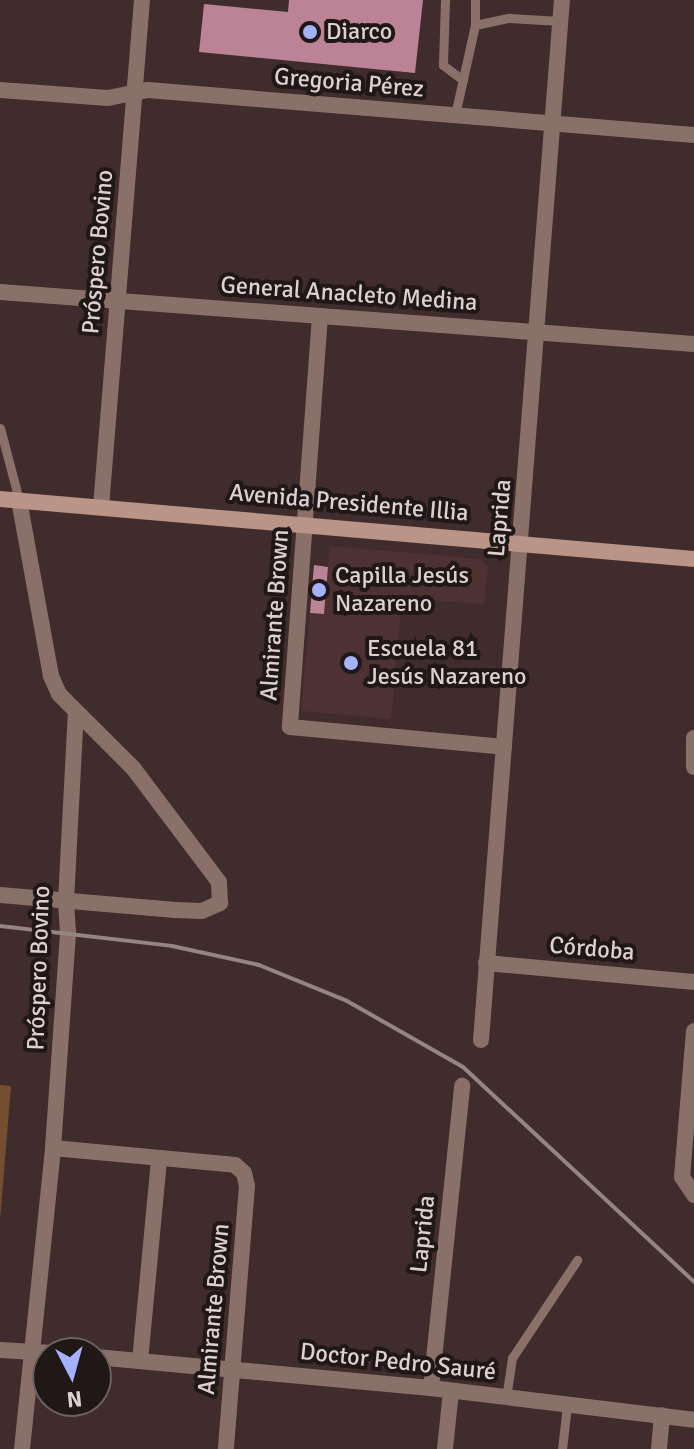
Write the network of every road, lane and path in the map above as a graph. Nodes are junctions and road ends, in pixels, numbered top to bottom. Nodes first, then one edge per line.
1 (142, 0) edge
2 (445, 0) edge
3 (475, 0) edge
4 (562, 0) edge
5 (560, 21) junction
6 (475, 25) junction
7 (463, 80) junction
8 (0, 90) edge
9 (134, 93) junction
10 (455, 115) junction
11 (551, 123) junction
12 (694, 135) edge
13 (0, 292) edge
14 (118, 301) junction
15 (320, 316) junction
16 (538, 332) junction
17 (694, 344) edge
18 (0, 428) edge
19 (0, 499) edge
20 (19, 500) junction
21 (101, 507) junction
22 (306, 523) junction
23 (522, 542) junction
24 (694, 559) edge
25 (76, 712) junction
26 (694, 738) edge
27 (504, 747) junction
28 (694, 767) edge
29 (0, 895) edge
30 (66, 901) junction
31 (486, 963) junction
32 (694, 982) edge
33 (694, 1031) edge
34 (481, 1040) dead end
35 (462, 1086) dead end
36 (53, 1148) junction
37 (159, 1159) junction
38 (692, 1194) edge
39 (577, 1260) dead end
40 (0, 1350) edge
41 (31, 1351) junction
42 (112, 1358) edge
43 (140, 1361) junction
44 (233, 1370) junction
45 (431, 1388) junction
46 (451, 1391) junction
47 (506, 1398) junction
48 (567, 1406) junction
49 (662, 1415) junction
50 (694, 1420) edge
51 (22, 1449) edge
52 (226, 1449) edge
53 (445, 1449) edge
54 (562, 1449) edge
55 (659, 1449) edge

1 - 9 street, Próspero Bovino
2 - 7 lane
3 - 6 lane
4 - 5 street, Laprida
5 - 6 lane
5 - 11 street, Laprida
6 - 7 lane
7 - 10 lane
8 - 9 street, Gregoria Pérez
9 - 10 street, Gregoria Pérez
9 - 14 street, Próspero Bovino
10 - 11 street, Gregoria Pérez
11 - 12 street, Gregoria Pérez
11 - 16 street, Laprida
13 - 14 street, General Anacleto Medina
14 - 15 street, General Anacleto Medina
14 - 21 street, Próspero Bovino
15 - 16 street, General Anacleto Medina
15 - 22 street, Almirante Brown
16 - 17 street, General Anacleto Medina
16 - 23 street, Laprida
18 - 20 lane
19 - 20 main road, Avenida Presidente Illia
20 - 21 main road, Avenida Presidente Illia
20 - 25 street
21 - 22 main road, Avenida Presidente Illia
22 - 23 main road, Avenida Presidente Illia
22 - 27 street, Almirante Brown
23 - 24 main road, Avenida Presidente Illia
23 - 27 street, Laprida
25 - 30 street, Próspero Bovino
25 - 30 street
26 - 28 street
27 - 31 street, Laprida
29 - 30 street
30 - 36 street, Próspero Bovino
31 - 32 street, Córdoba
31 - 34 street, Laprida
33 - 38 street
35 - 45 street, Laprida
36 - 37 street
36 - 41 street, Próspero Bovino
37 - 43 street
37 - 44 street, Almirante Brown
39 - 47 lane
40 - 41 street
41 - 51 street, Próspero Bovino
42 - 43 street, Doctor Pedro Sauré
43 - 44 street, Doctor Pedro Sauré
44 - 45 street, Doctor Pedro Sauré
44 - 52 street, Almirante Brown
45 - 46 street, Doctor Pedro Sauré
46 - 47 street, Doctor Pedro Sauré
46 - 53 street
47 - 48 street, Doctor Pedro Sauré
48 - 49 street, Doctor Pedro Sauré
48 - 54 lane
49 - 50 street, Doctor Pedro Sauré
49 - 55 street

